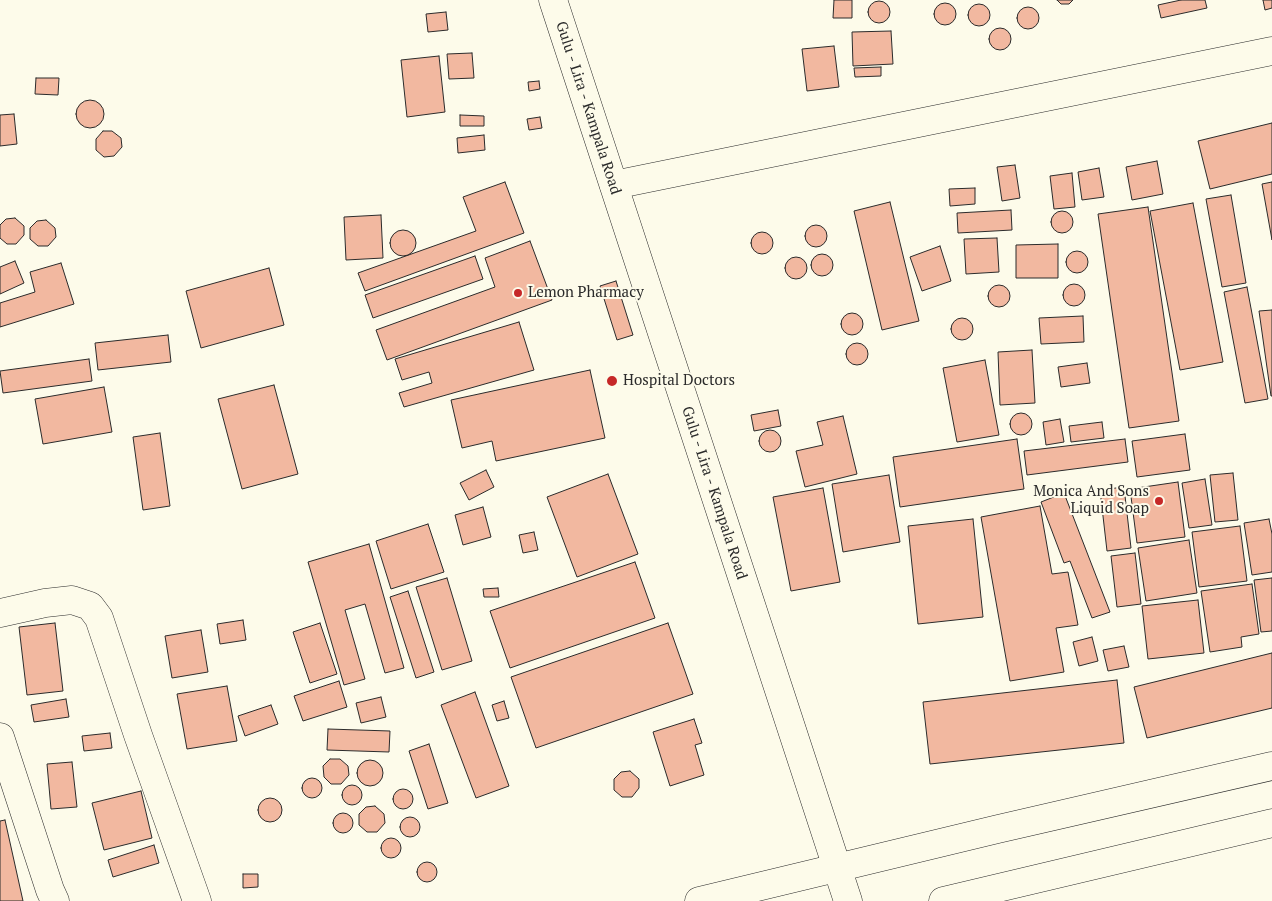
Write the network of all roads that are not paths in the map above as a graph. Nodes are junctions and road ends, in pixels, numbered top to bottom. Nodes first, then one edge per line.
1 (553, 0) edge
2 (1272, 51) edge
3 (614, 185) junction
4 (0, 613) edge
5 (0, 737) edge
6 (1272, 766) edge
7 (1272, 823) edge
8 (837, 869) junction
9 (55, 901) edge
10 (197, 901) edge
11 (698, 901) edge
12 (848, 901) edge
13 (943, 901) edge

1 - 3 street, Gulu - Lira - Kampala Road
2 - 3 street
3 - 8 street, Gulu - Lira - Kampala Road
4 - 10 street
5 - 9 street
6 - 8 street
7 - 13 street
8 - 11 street
8 - 12 street, Gulu - Lira - Kampala Road

